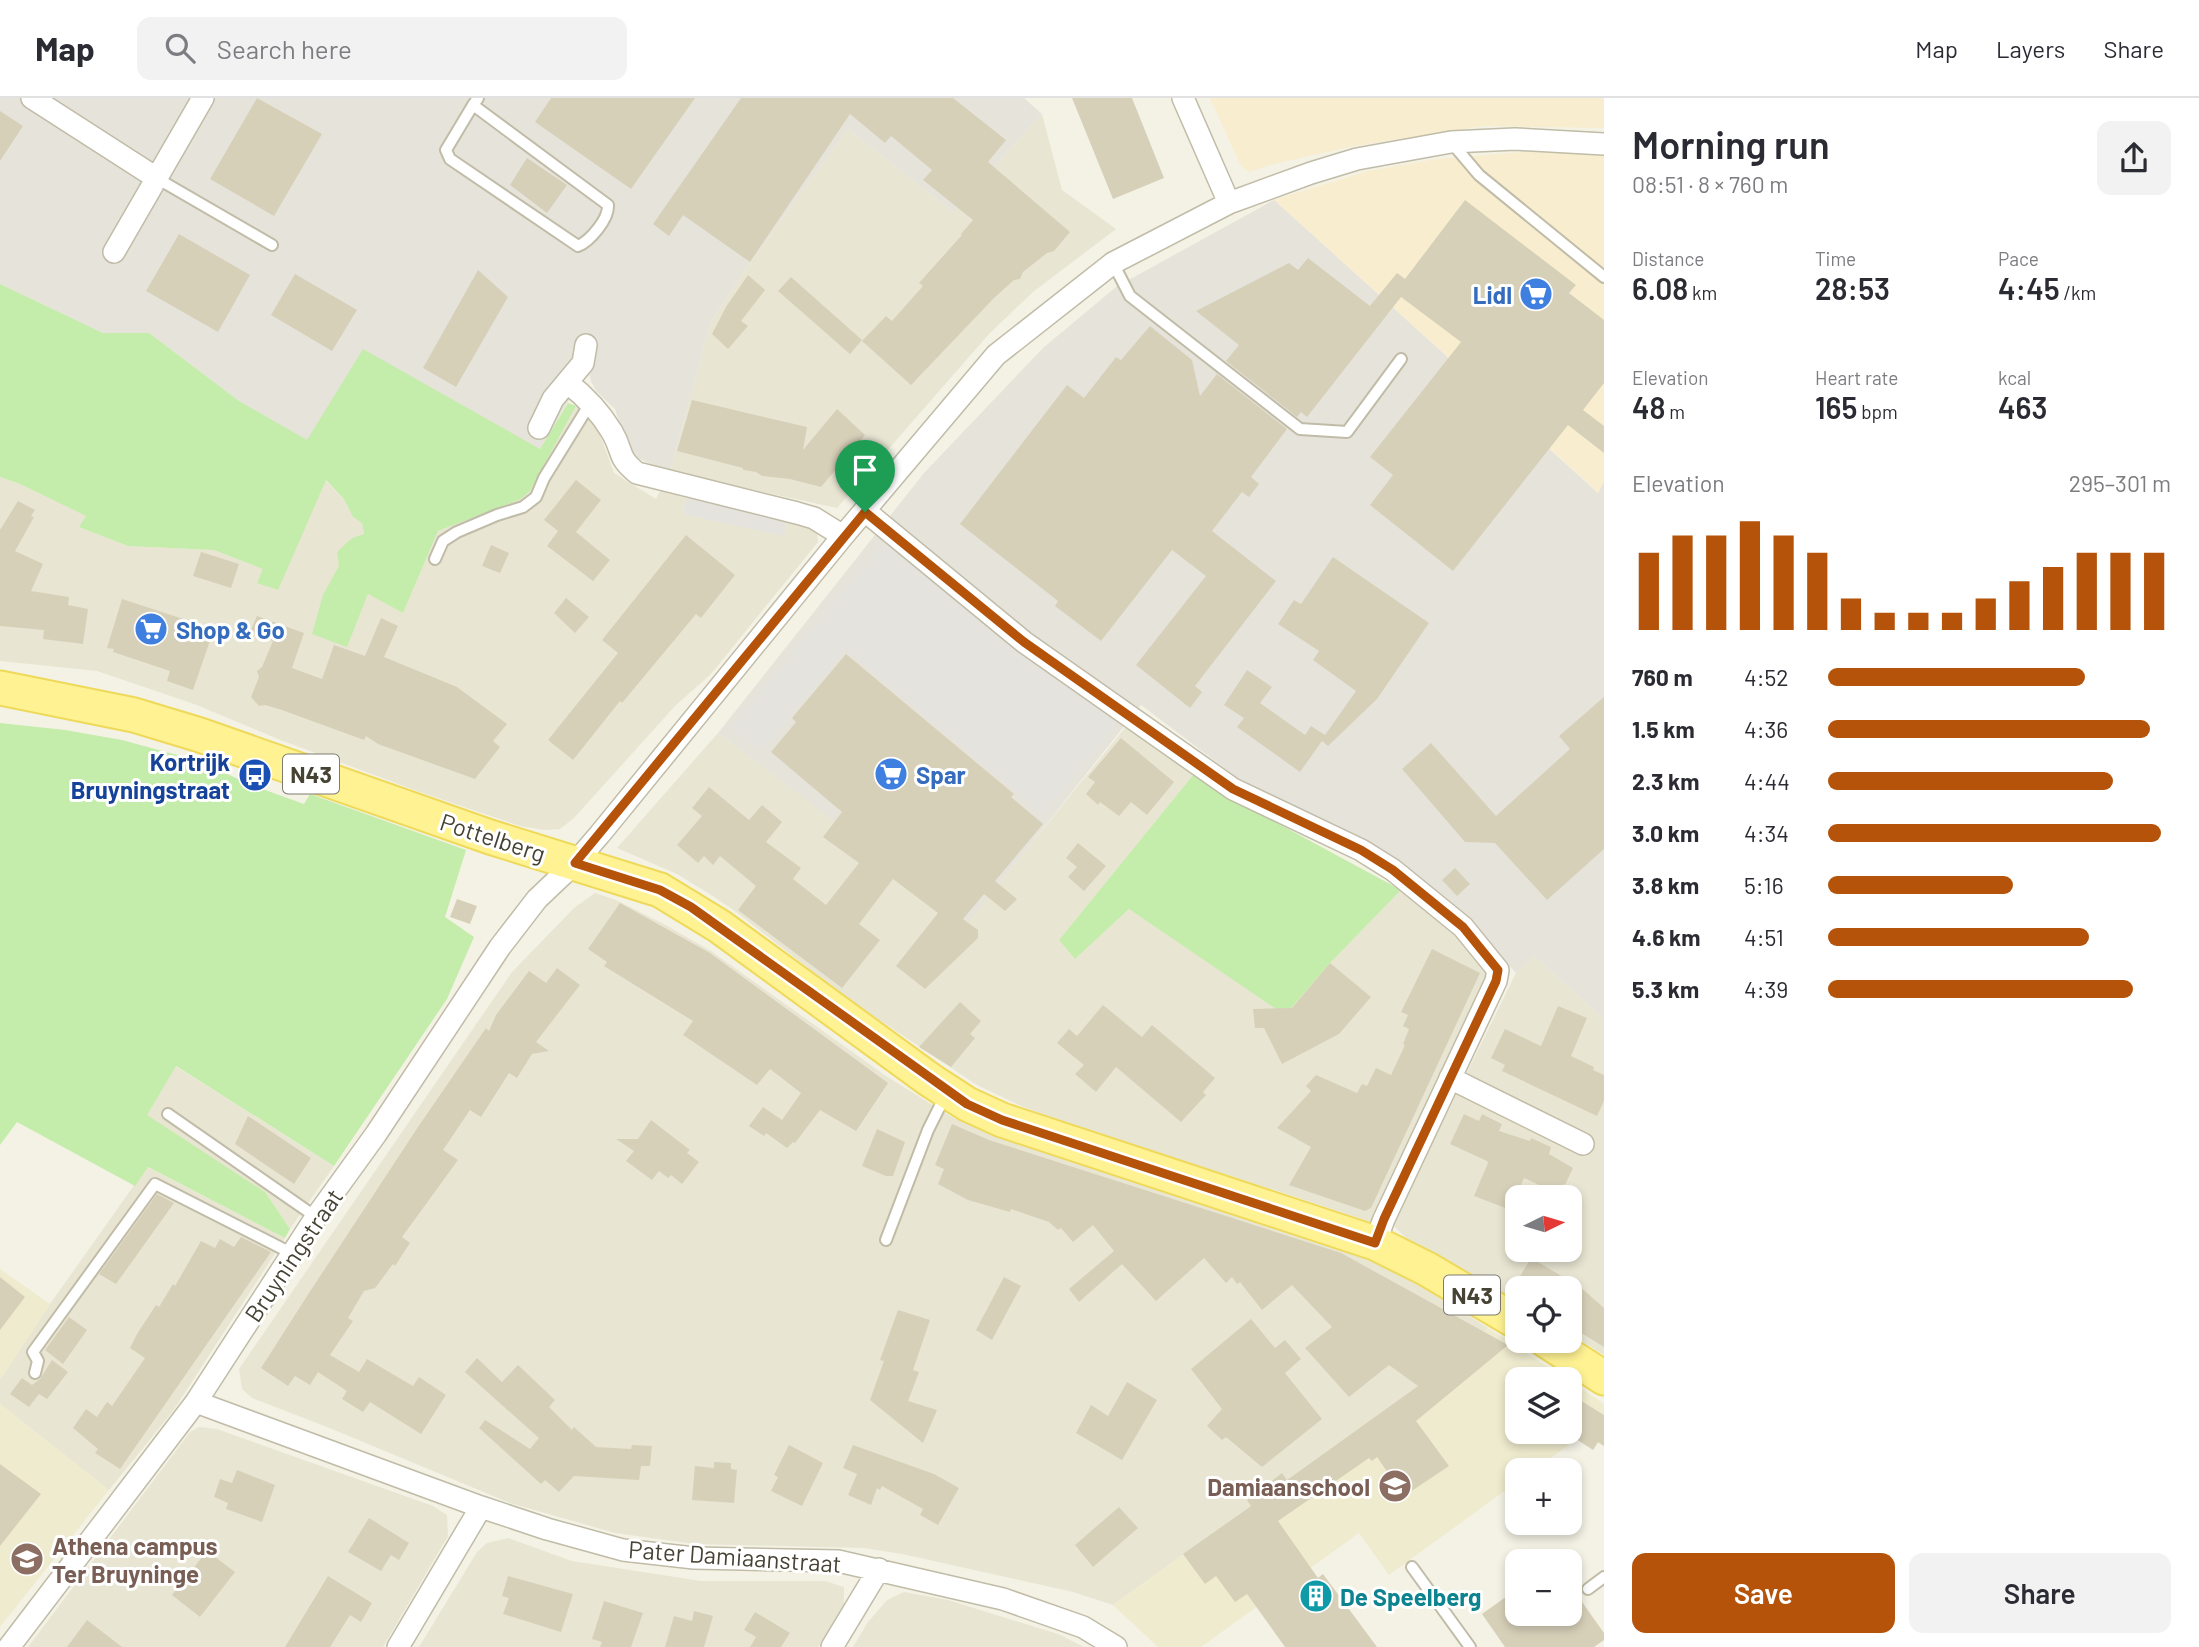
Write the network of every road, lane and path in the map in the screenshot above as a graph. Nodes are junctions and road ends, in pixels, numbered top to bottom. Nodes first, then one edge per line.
1 (32, 98) edge
2 (202, 98) edge
3 (1182, 98) edge
4 (476, 102) edge
5 (1451, 142) junction
6 (1604, 144) edge
7 (158, 178) junction
8 (1229, 203) junction
9 (272, 245) dead end
10 (114, 251) dead end
11 (1113, 263) junction
12 (1604, 277) edge
13 (586, 345) dead end
14 (1401, 359) dead end
15 (568, 383) junction
16 (591, 402) junction
17 (539, 428) dead end
18 (865, 512) junction
19 (844, 536) junction
20 (435, 559) dead end
21 (0, 688) edge
22 (0, 698) edge
23 (43, 698) junction
24 (575, 863) junction
25 (1450, 1078) junction
26 (947, 1091) junction
27 (168, 1114) dead end
28 (1583, 1144) dead end
29 (316, 1217) junction
30 (886, 1240) dead end
31 (1375, 1243) junction
32 (293, 1254) junction
33 (1505, 1315) edge
34 (1565, 1353) edge
35 (35, 1374) dead end
36 (1604, 1378) edge
37 (197, 1402) junction
38 (481, 1507) junction
39 (1412, 1567) dead end
40 (879, 1569) junction
41 (1604, 1577) edge
42 (1588, 1588) dead end
43 (9, 1647) edge
44 (398, 1647) edge
45 (832, 1647) edge
46 (1116, 1647) edge
47 (1469, 1647) edge

1 - 7 street
2 - 7 street
3 - 8 street
4 - 4 lane
5 - 6 street, Bruyningstraat
5 - 8 street, Bruyningstraat
5 - 12 lane
7 - 9 lane
7 - 10 street
8 - 11 street, Bruyningstraat
11 - 14 lane
11 - 18 street, Bruyningstraat
13 - 15 street
15 - 16 street
15 - 17 street
16 - 19 street
16 - 20 lane
18 - 19 street, Bruyningstraat
18 - 25 street
19 - 24 street, Bruyningstraat
21 - 23 main road, Pottelberg / N43
22 - 23 main road, Pottelberg / N43
23 - 24 main road, Pottelberg / N43
24 - 26 main road, Pottelberg / N43
24 - 29 street, Bruyningstraat
25 - 28 street
25 - 31 street
26 - 30 lane
26 - 31 main road, Pottelberg / N43
27 - 29 lane
29 - 32 street, Bruyningstraat
31 - 33 main road, Pottelberg / N43
32 - 35 lane
32 - 37 street, Bruyningstraat
34 - 36 main road
37 - 38 street, Pater Damiaanstraat
37 - 43 street, Bruyningstraat
38 - 40 street, Pater Damiaanstraat
38 - 44 street
39 - 47 lane
40 - 45 street
40 - 46 street, Pater Damiaanstraat
41 - 42 lane

